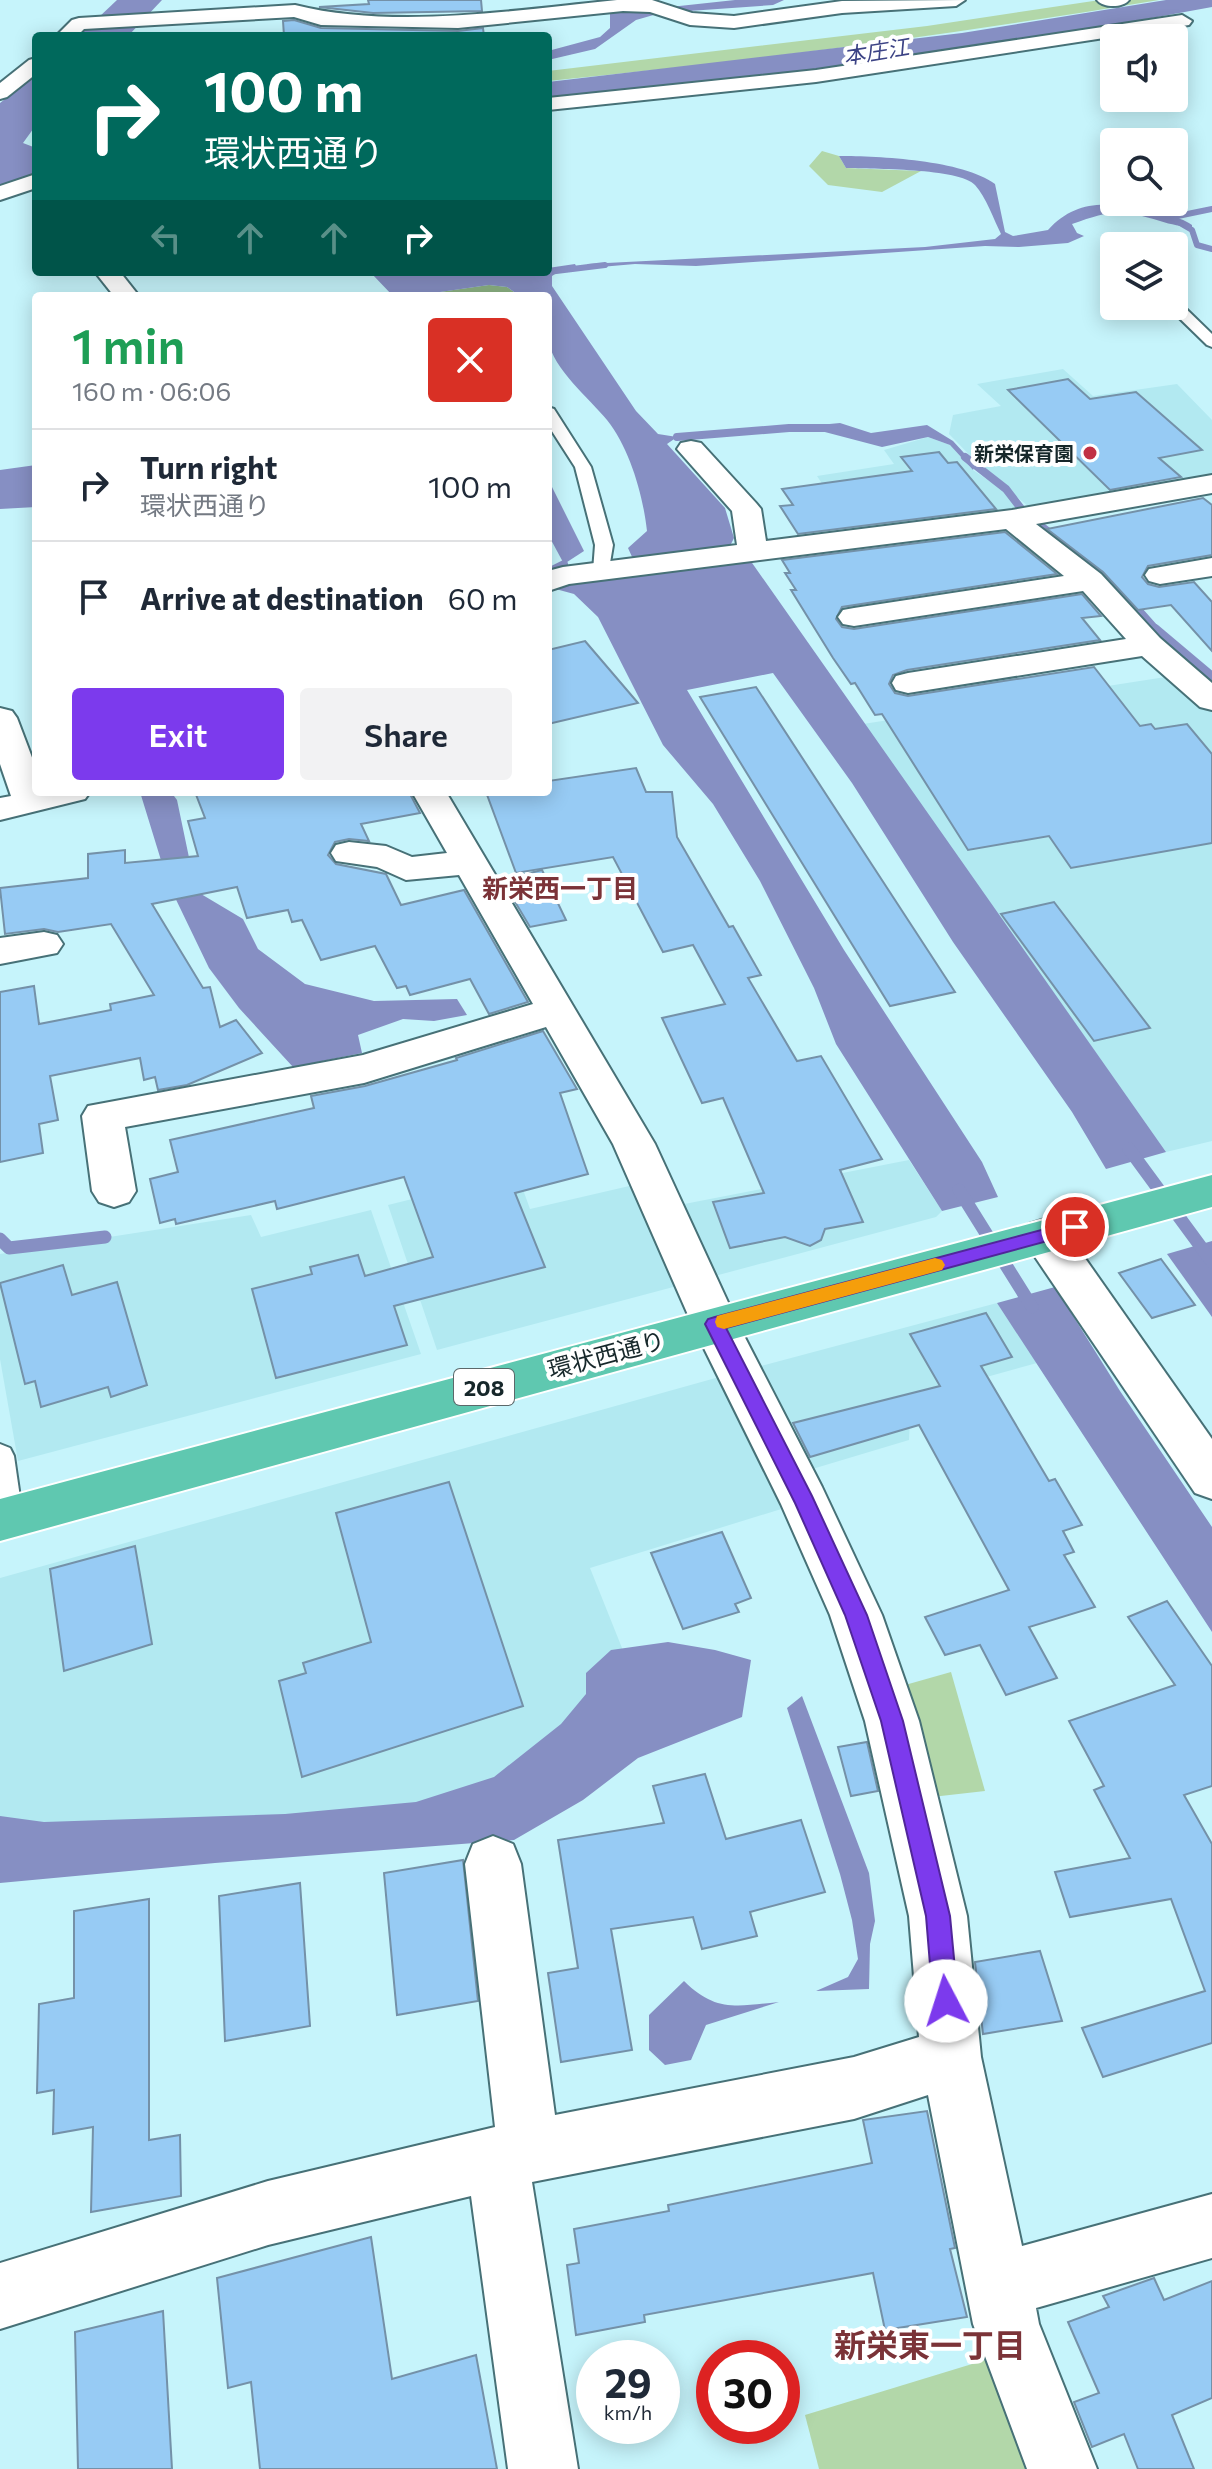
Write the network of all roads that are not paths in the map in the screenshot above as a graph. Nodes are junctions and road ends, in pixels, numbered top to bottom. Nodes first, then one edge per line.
1 (175, 0) edge
2 (956, 0) edge
3 (1106, 0) edge
4 (1120, 0) edge
5 (621, 3) edge
6 (1147, 5) dead end
7 (301, 6) edge
8 (162, 18) junction
9 (1182, 21) junction
10 (73, 30) edge
11 (1202, 31) dead end
12 (32, 67) edge
13 (0, 93) edge
14 (552, 104) edge
15 (32, 182) edge
16 (0, 193) edge
17 (110, 276) edge
18 (124, 292) edge
19 (1188, 319) edge
20 (1212, 342) edge
21 (552, 418) edge
22 (691, 449) dead end
23 (1212, 484) edge
24 (1025, 516) junction
25 (746, 553) junction
26 (1212, 567) edge
27 (615, 569) junction
28 (1160, 575) dead end
29 (552, 580) edge
30 (1090, 581) junction
31 (854, 617) dead end
32 (1149, 645) junction
33 (908, 683) dead end
34 (1212, 700) edge
35 (0, 718) edge
36 (55, 796) edge
37 (431, 796) edge
38 (15, 805) edge
39 (349, 853) dead end
40 (470, 862) junction
41 (44, 944) dead end
42 (0, 951) edge
43 (558, 1010) junction
44 (114, 1191) dead end
45 (1205, 1193) edge
46 (1035, 1238) junction
47 (715, 1324) junction
48 (0, 1456) edge
49 (1212, 1478) edge
50 (4, 1519) edge
51 (493, 1864) dead end
52 (951, 2057) junction
53 (513, 2154) junction
54 (1212, 2226) edge
55 (998, 2286) junction
56 (0, 2296) edge
57 (543, 2469) edge
58 (1062, 2469) edge

1 - 8 street
2 - 5 street
3 - 4 street
5 - 7 street
6 - 9 street
7 - 8 street
8 - 10 street
9 - 11 street
9 - 14 street
12 - 13 street
15 - 16 street
17 - 18 street
19 - 20 lane
21 - 27 lane
22 - 25 street
23 - 24 street
24 - 25 street
24 - 30 street
25 - 27 street
26 - 28 street
27 - 29 street
30 - 31 street
30 - 32 street
32 - 33 street
32 - 34 street
35 - 38 street
36 - 38 street
37 - 40 street
39 - 40 street
40 - 43 street
41 - 42 street
43 - 44 street
43 - 47 street
45 - 46 highway, 環状西通り / 208
46 - 47 highway, 環状西通り / 208
46 - 49 street
47 - 50 highway, 環状西通り / 208
47 - 52 street
48 - 50 lane
51 - 53 street
52 - 53 street
52 - 55 street
53 - 56 street
53 - 57 street
54 - 55 street
55 - 58 street

